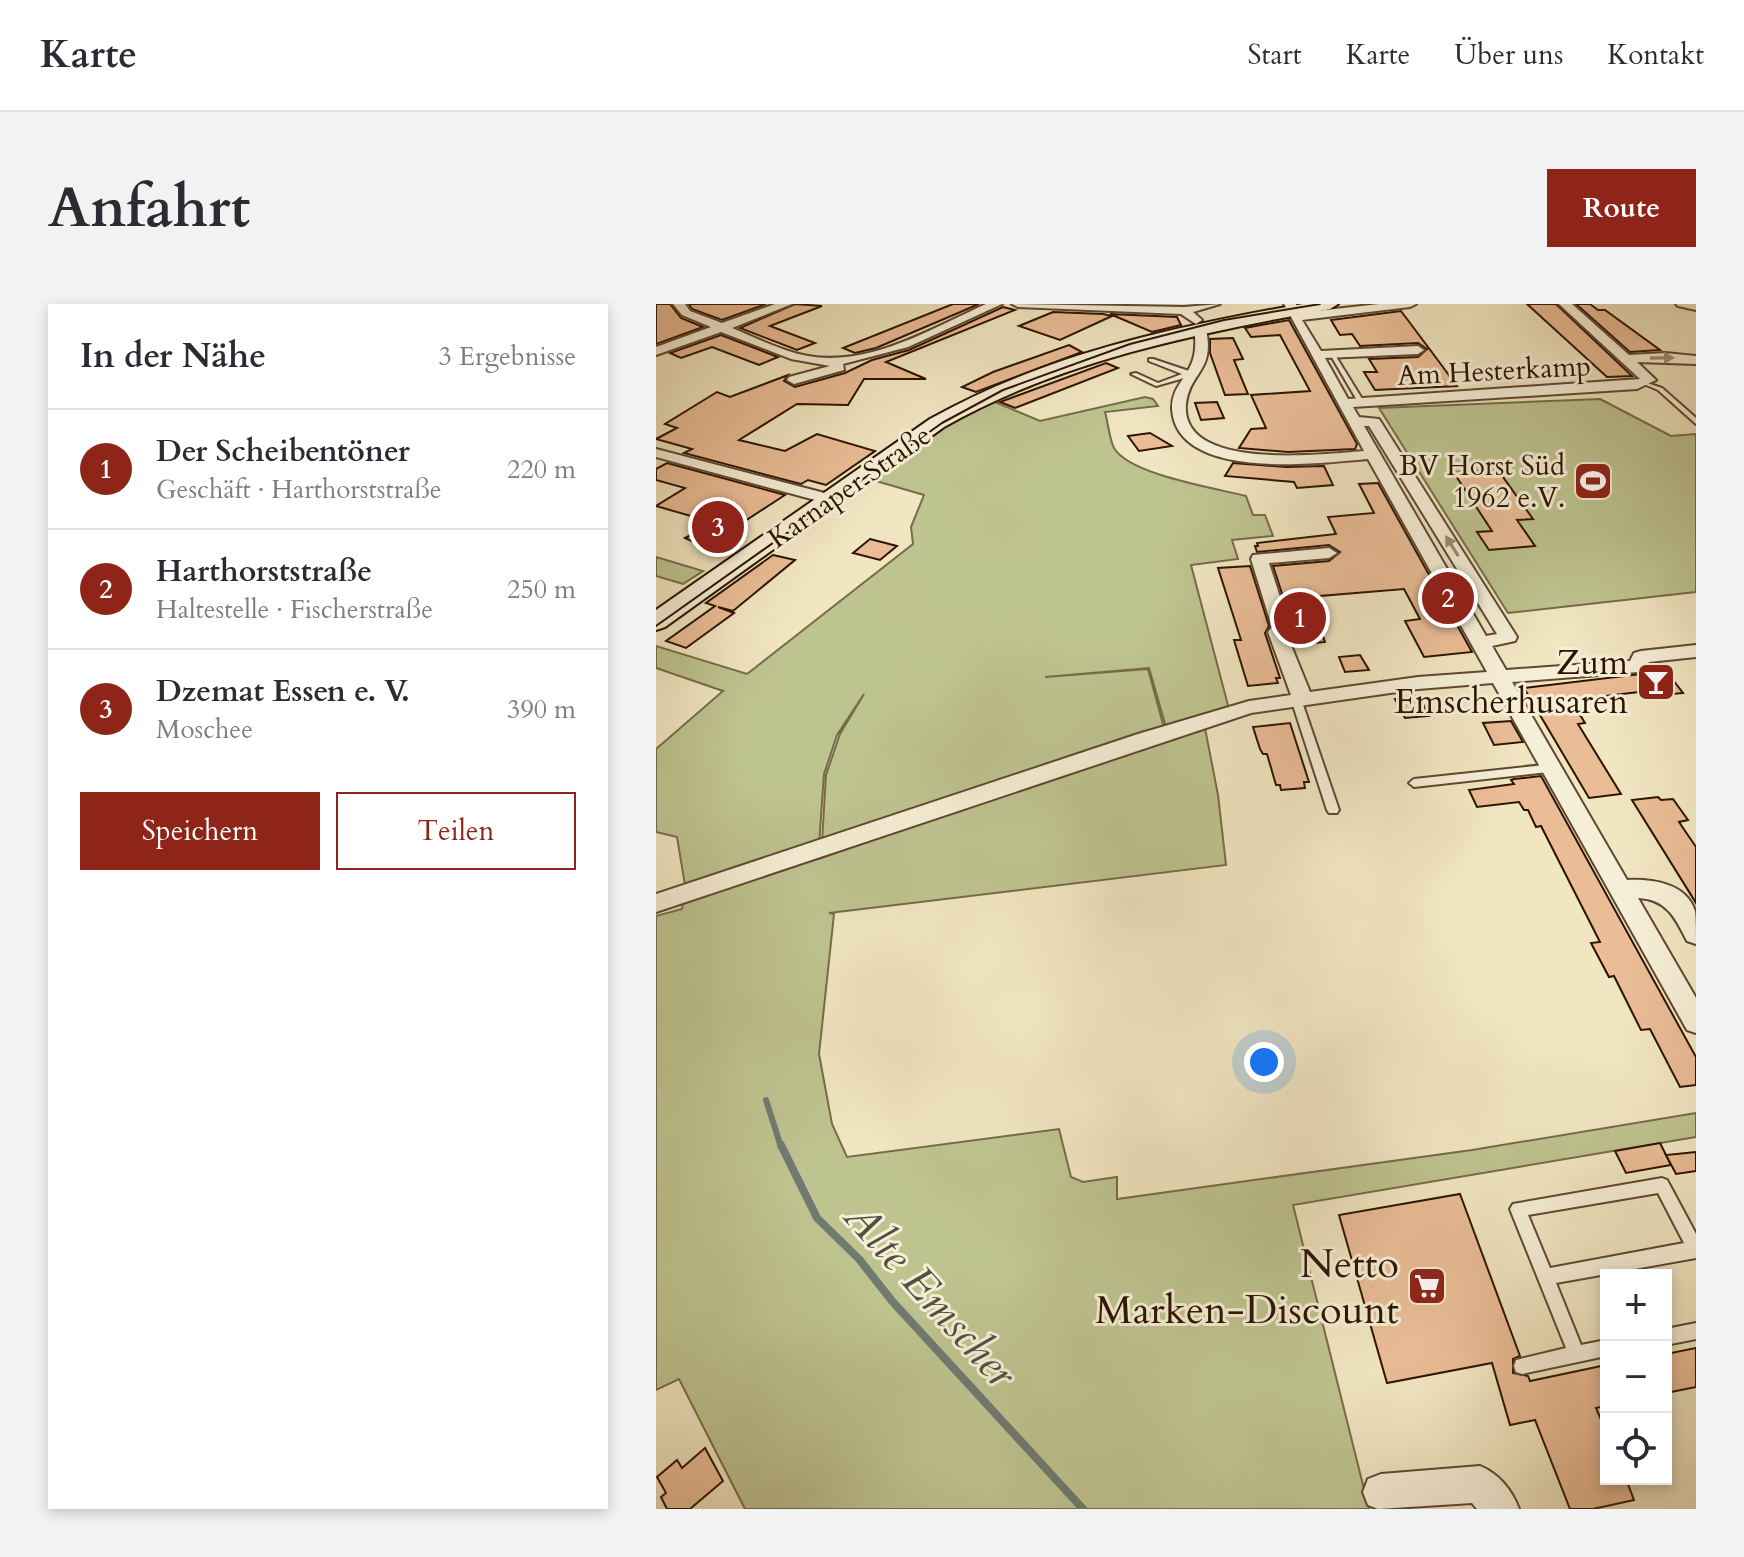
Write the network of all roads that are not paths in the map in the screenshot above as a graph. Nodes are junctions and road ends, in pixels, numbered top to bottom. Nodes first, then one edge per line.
1 (679, 304) edge
2 (786, 304) edge
3 (996, 304) edge
4 (1018, 304) edge
5 (1035, 304) edge
6 (1214, 304) edge
7 (1330, 304) edge
8 (1410, 304) edge
9 (1565, 304) edge
10 (1682, 304) edge
11 (1144, 307) edge
12 (1696, 307) edge
13 (1290, 309) edge
14 (1194, 320) junction
15 (722, 327) junction
16 (1418, 350) dead end
17 (656, 351) edge
18 (1325, 355) junction
19 (1627, 359) junction
20 (1151, 360) dead end
21 (1696, 360) edge
22 (848, 361) junction
23 (1134, 374) dead end
24 (1191, 374) junction
25 (794, 380) dead end
26 (1646, 383) junction
27 (1353, 402) junction
28 (1355, 421) junction
29 (1696, 422) edge
30 (656, 453) edge
31 (1374, 454) junction
32 (830, 499) junction
33 (1329, 553) dead end
34 (656, 622) edge
35 (1481, 642) junction
36 (1696, 651) edge
37 (1502, 678) junction
38 (1299, 698) junction
39 (1553, 768) junction
40 (1414, 783) dead end
41 (1333, 810) dead end
42 (1621, 889) junction
43 (656, 903) edge
44 (1696, 934) edge
45 (1694, 1016) edge
46 (1696, 1249) edge
47 (1545, 1277) junction
48 (1696, 1331) edge
49 (1672, 1336) edge
50 (1600, 1349) edge
51 (1576, 1353) junction
52 (1522, 1366) dead end
53 (1381, 1492) dead end
54 (1501, 1509) edge

1 - 15 street
2 - 15 street
3 - 22 street
4 - 5 street
5 - 11 street
6 - 14 street
7 - 13 main road, Karnaper Straße
8 - 13 street
9 - 19 street
10 - 12 street
11 - 14 street
13 - 14 main road, Karnaper Straße
13 - 18 street
14 - 24 street
14 - 32 main road, Karnaper Straße
15 - 17 street
15 - 22 street
16 - 18 street
18 - 27 street
19 -> 21 street
19 - 26 street
20 - 24 lane
22 - 25 street
23 - 24 lane
24 - 31 street
26 - 27 street, Am Hesterkamp
26 - 29 lane
27 - 28 street
28 - 31 street
35 -> 28 street
30 - 32 street
31 - 35 street
32 - 34 main road, Karnaper Straße
33 - 38 street
35 - 37 street
36 - 37 street
37 - 38 street
37 - 39 street
38 - 41 lane
38 - 43 street
39 - 40 lane
39 - 42 street
42 - 44 street
42 - 45 street
46 - 47 lane
46 - 47 lane
47 - 51 lane
48 - 49 lane
50 - 51 lane
51 - 52 lane
53 - 54 street

